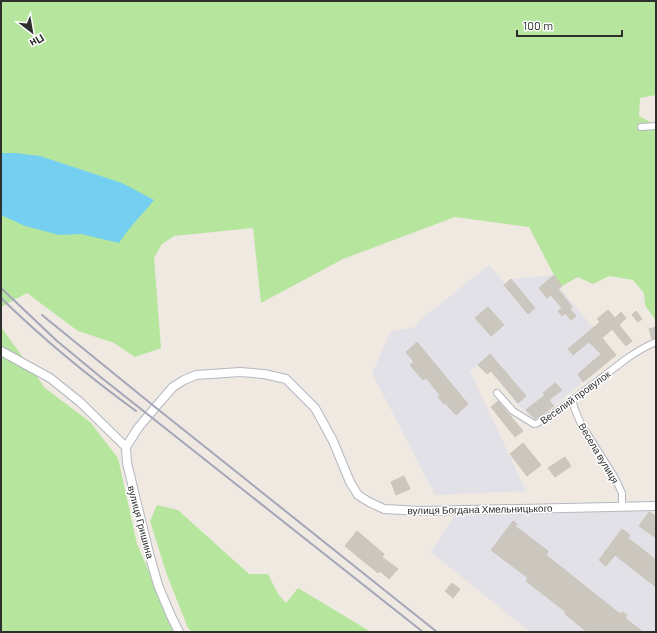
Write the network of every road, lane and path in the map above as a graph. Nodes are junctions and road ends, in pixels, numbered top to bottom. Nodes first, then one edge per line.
1 (656, 126) edge
2 (641, 127) dead end
3 (656, 342) edge
4 (1, 351) edge
5 (497, 393) dead end
6 (572, 399) junction
7 (126, 447) junction
8 (656, 506) edge
9 (622, 507) junction
10 (179, 632) edge

1 - 2 street
3 - 6 street, Веселий провулок
4 - 7 street
5 - 6 street, Веселий провулок
6 - 9 street, Весела вулиця
7 - 9 street, вулиця Богдана Хмельницького
7 - 10 street, вулиця Гришина
8 - 9 street, вулиця Богдана Хмельницького

